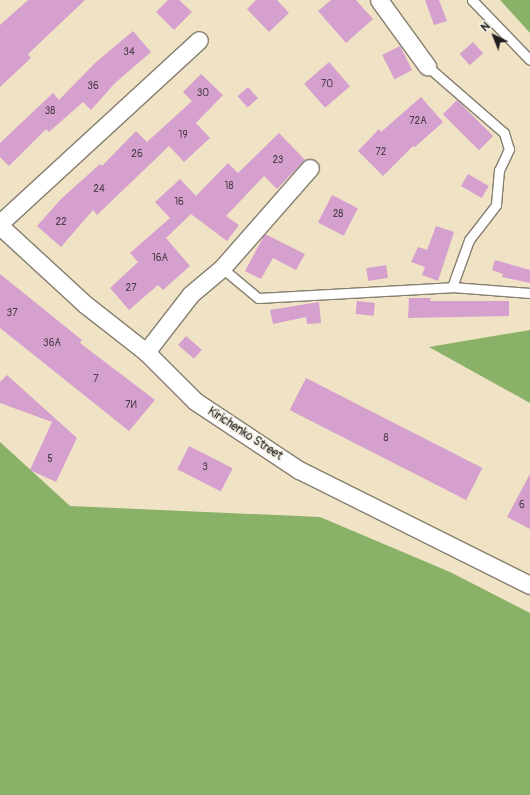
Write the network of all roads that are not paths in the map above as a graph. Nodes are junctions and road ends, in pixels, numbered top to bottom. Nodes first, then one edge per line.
1 (379, 0) edge
2 (472, 0) edge
3 (199, 40) dead end
4 (530, 60) edge
5 (427, 66) joint
6 (310, 168) dead end
7 (0, 225) edge
8 (222, 268) junction
9 (452, 287) junction
10 (530, 293) edge
11 (146, 352) junction
12 (530, 585) edge

1 - 5 street
2 - 4 lane
3 - 7 street
5 - 9 lane
6 - 8 street
7 - 11 street, Kirichenko Street
8 - 9 lane
8 - 11 street
9 - 10 lane
11 - 12 street, Kirichenko Street

